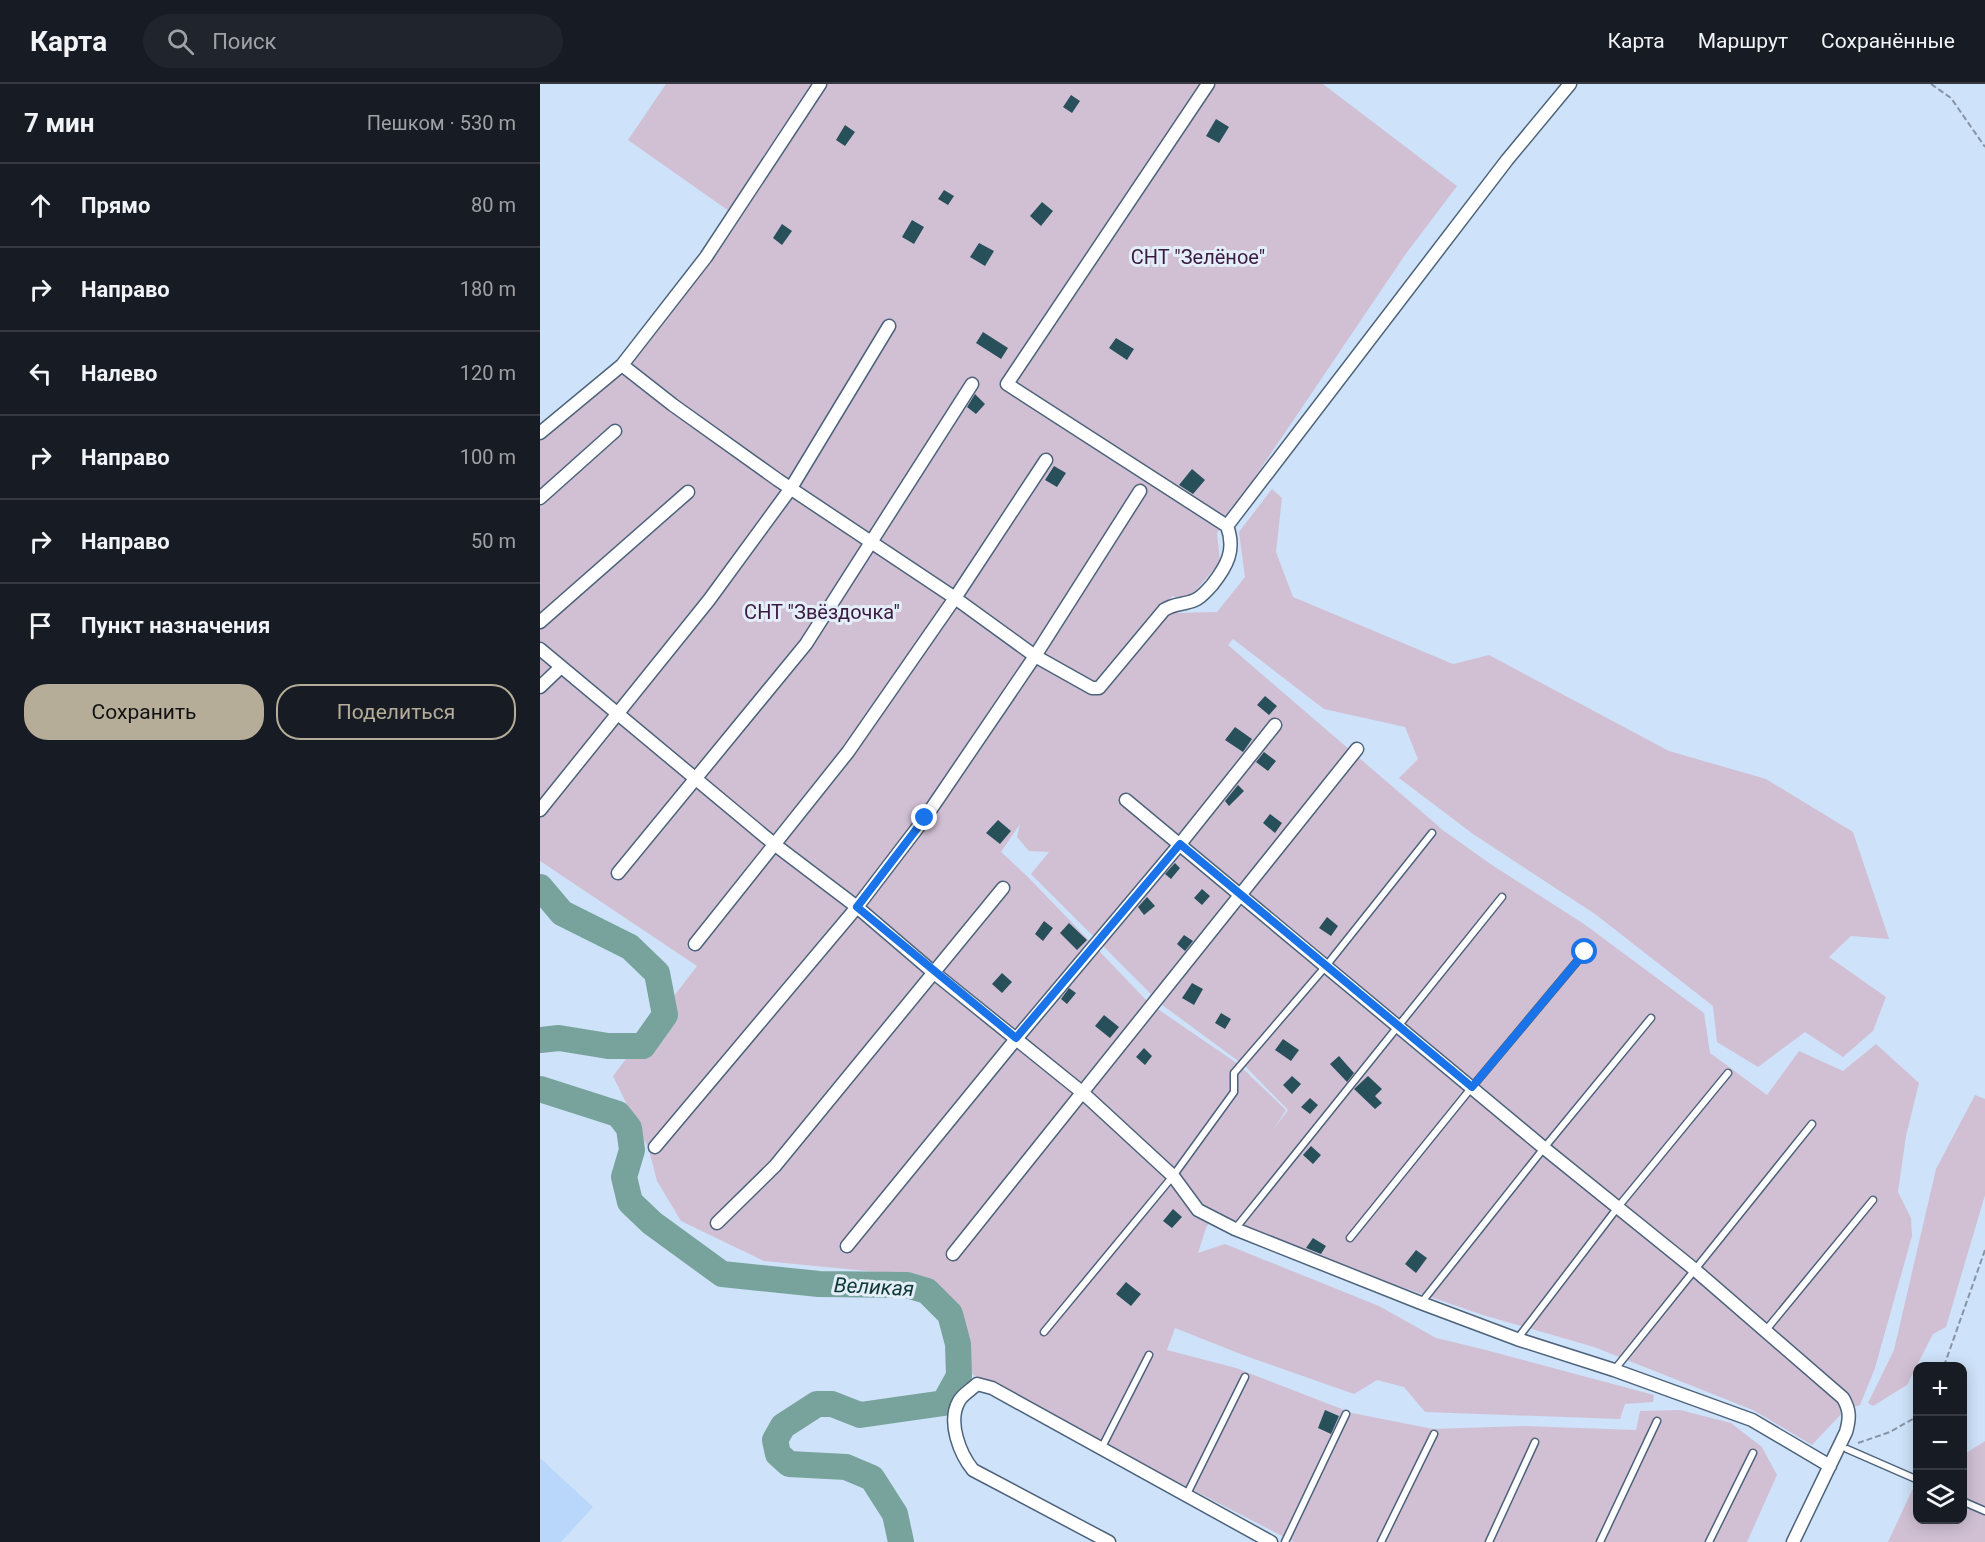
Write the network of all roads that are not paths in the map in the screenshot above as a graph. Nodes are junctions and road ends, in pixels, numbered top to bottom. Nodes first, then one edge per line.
1 (820, 84) edge
2 (1208, 84) edge
3 (1570, 84) edge
4 (890, 326) dead end
5 (622, 365) junction
6 (972, 384) dead end
7 (615, 431) dead end
8 (540, 433) edge
9 (1046, 460) dead end
10 (791, 488) junction
11 (1140, 491) dead end
12 (688, 492) dead end
13 (540, 498) edge
14 (1227, 526) junction
15 (871, 542) junction
16 (955, 598) junction
17 (540, 622) edge
18 (540, 649) edge
19 (1035, 656) junction
20 (561, 667) junction
21 (540, 687) edge
22 (618, 714) junction
23 (1275, 725) dead end
24 (1357, 749) dead end
25 (695, 778) junction
26 (1126, 800) dead end
27 (540, 810) edge
28 (1432, 832) dead end
29 (774, 844) junction
30 (1180, 844) junction
31 (618, 873) dead end
32 (1003, 888) dead end
33 (1240, 894) junction
34 (1502, 897) dead end
35 (857, 907) junction
36 (695, 944) dead end
37 (1585, 952) dead end
38 (1326, 966) junction
39 (933, 972) junction
40 (1651, 1018) dead end
41 (1399, 1027) junction
42 (1016, 1038) junction
43 (1728, 1073) dead end
44 (1472, 1087) junction
45 (1083, 1093) junction
46 (1812, 1124) dead end
47 (656, 1147) dead end
48 (1544, 1148) junction
49 (1173, 1176) junction
50 (1873, 1200) dead end
51 (1618, 1207) junction
52 (717, 1223) dead end
53 (1235, 1229) junction
54 (1350, 1238) dead end
55 (846, 1246) dead end
56 (953, 1254) dead end
57 (1694, 1269) junction
58 (1421, 1303) junction
59 (1766, 1330) junction
60 (1044, 1332) dead end
61 (1518, 1339) junction
62 (1149, 1355) dead end
63 (1614, 1370) junction
64 (1245, 1377) dead end
65 (1346, 1414) dead end
66 (1657, 1421) dead end
67 (1434, 1434) dead end
68 (1535, 1442) dead end
69 (1101, 1449) junction
70 (1847, 1449) road end
71 (1753, 1453) dead end
72 (1830, 1466) junction
73 (1913, 1478) edge
74 (1186, 1496) junction
75 (1967, 1503) edge
76 (1985, 1511) edge
77 (1109, 1542) edge
78 (1271, 1542) edge
79 (1285, 1542) edge
80 (1381, 1542) edge
81 (1489, 1542) edge
82 (1600, 1542) edge
83 (1709, 1542) edge
84 (1793, 1542) edge

1 - 5 street
2 - 14 street
3 - 14 street
4 - 10 street
5 - 8 street
5 - 10 street
6 - 15 street
7 - 13 street
9 - 16 street
10 - 15 street
10 - 22 street
11 - 19 street
12 - 17 street
14 - 19 street
15 - 16 street
15 - 25 street
16 - 19 street
16 - 29 street
18 - 20 street
19 - 35 street
20 - 21 street
20 - 22 street
22 - 25 street
22 - 27 street
23 - 30 street
24 - 33 street
25 - 29 street
25 - 31 street
26 - 30 street
28 - 38 lane
29 - 35 street
29 - 36 street
30 - 33 street
30 - 42 street
32 - 39 street
33 - 38 street
33 - 45 street
34 - 41 lane
35 - 39 street
35 - 47 street
37 - 44 lane
38 - 41 street
38 - 49 lane
39 - 42 street
39 - 52 street
40 - 48 lane
41 - 44 street
41 - 53 lane
42 - 45 street
42 - 55 street
43 - 51 lane
44 - 48 street
44 - 54 lane
45 - 49 street
45 - 56 street
46 - 57 lane
48 - 51 street
48 - 58 lane
49 - 53 street
49 - 60 lane
50 - 59 lane
51 - 57 street
51 - 61 lane
53 - 58 street
57 - 59 street
57 - 63 lane
58 - 61 street
59 - 72 street
61 - 63 street
62 - 69 lane
63 - 72 street
64 - 74 lane
65 - 79 lane
66 - 82 lane
67 - 80 lane
68 - 81 lane
69 - 74 street
69 - 77 street
70 - 73 lane
71 - 83 lane
72 - 84 street
74 - 78 street
75 - 76 lane

